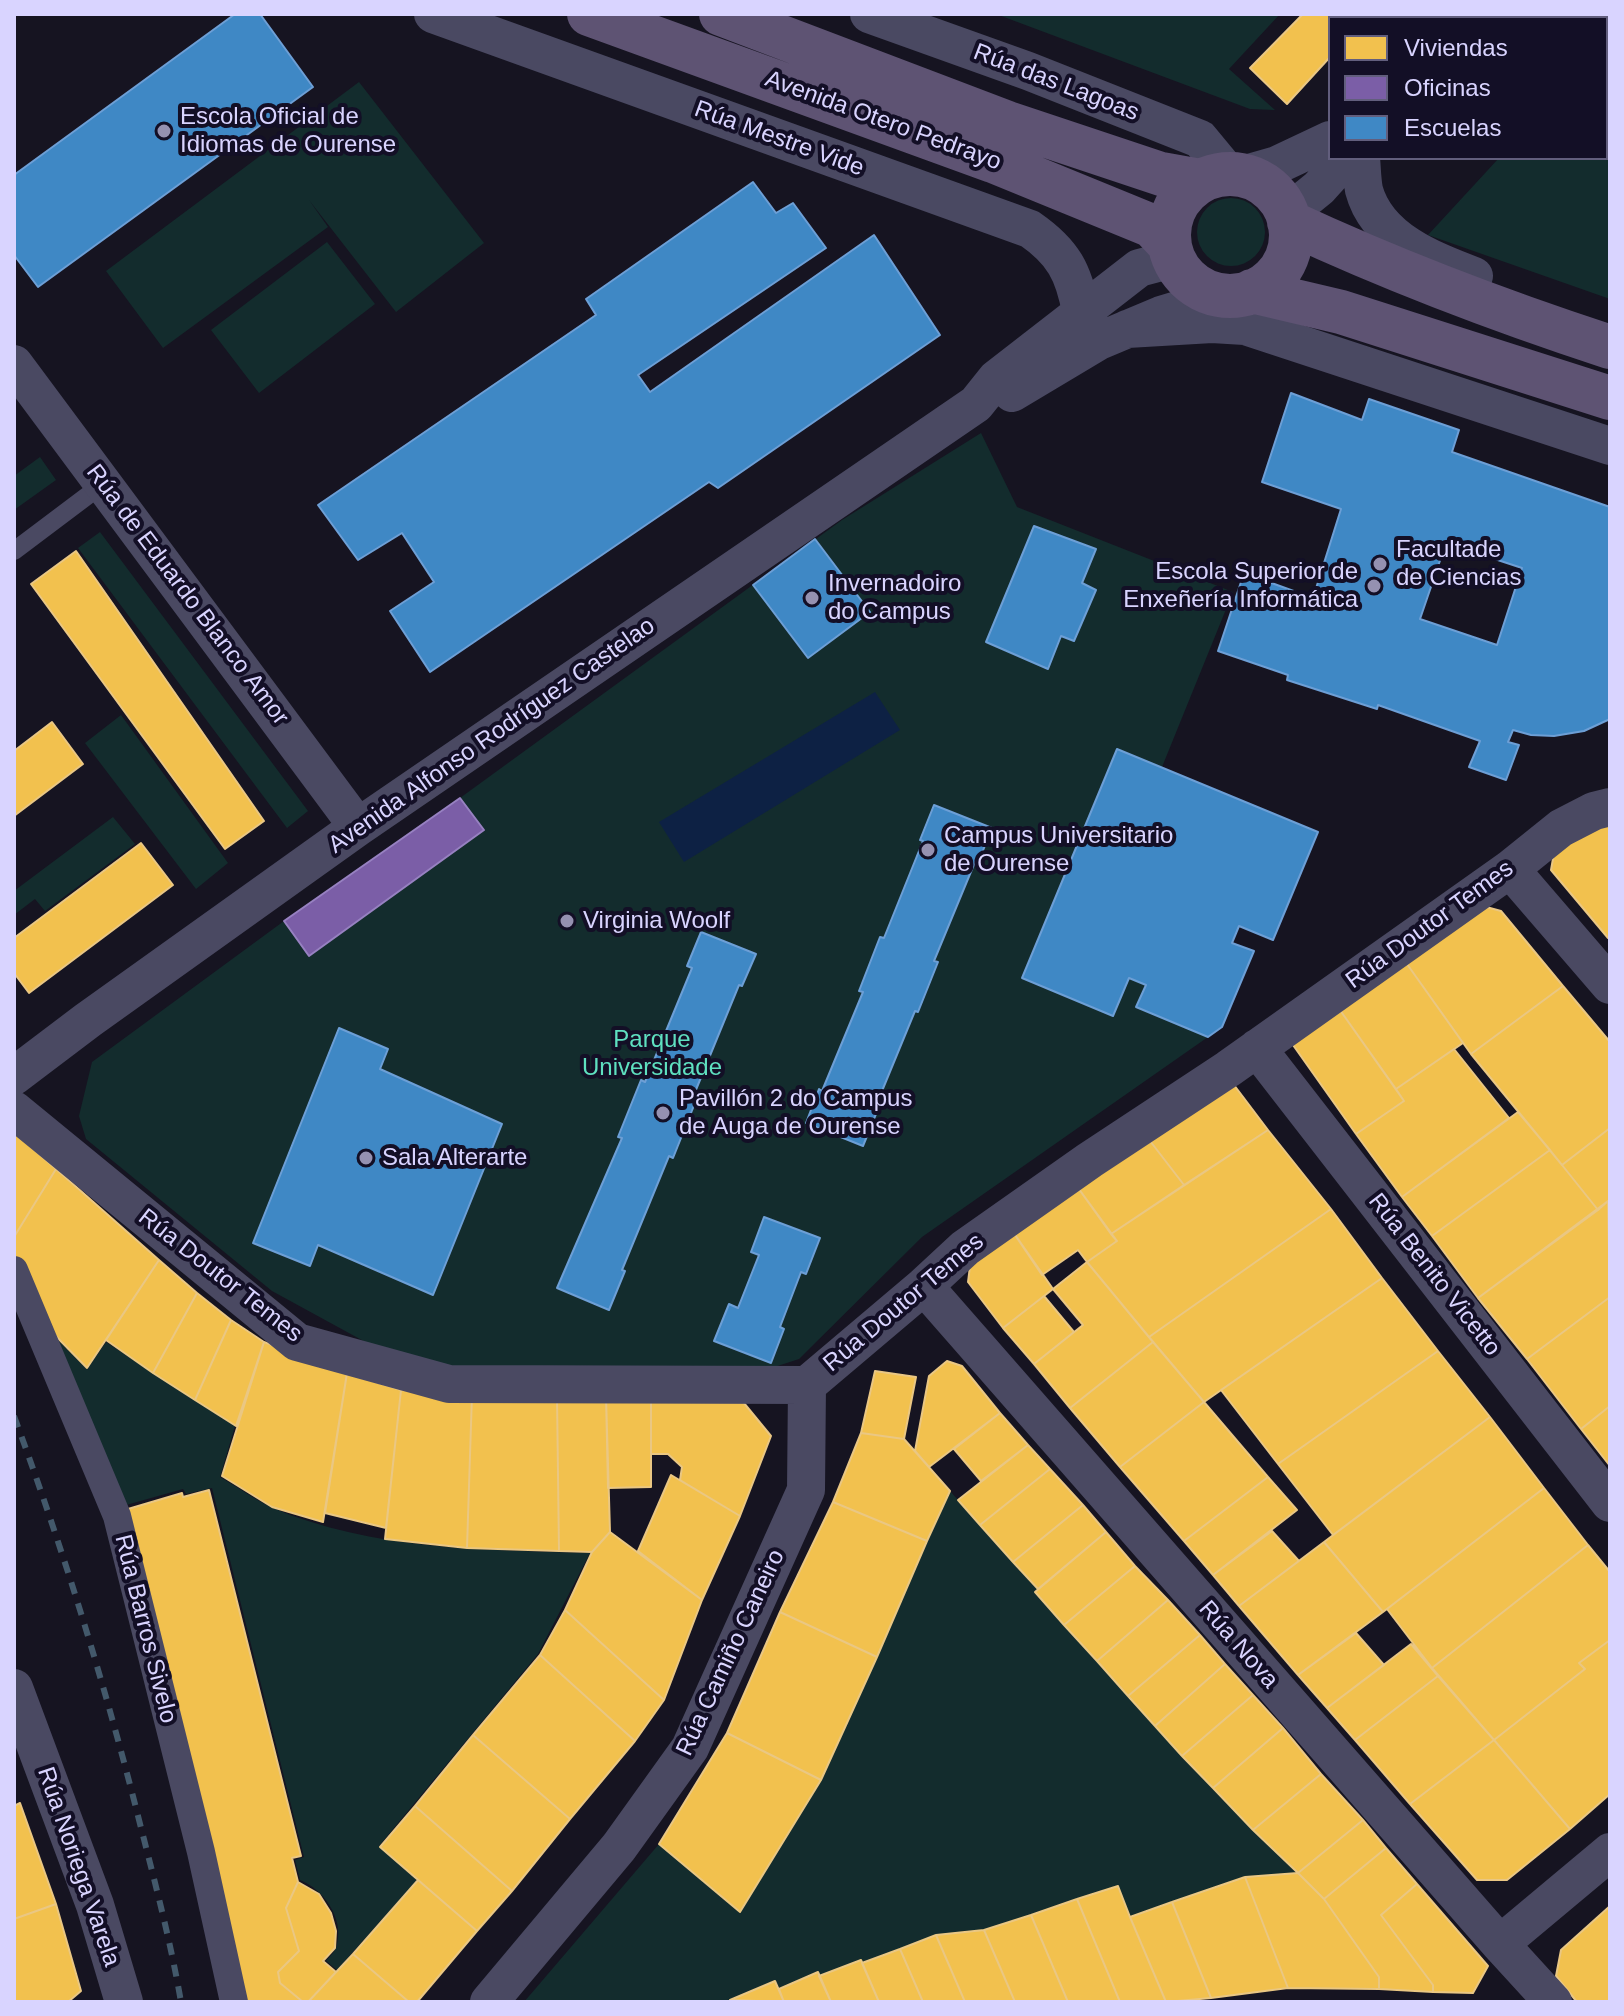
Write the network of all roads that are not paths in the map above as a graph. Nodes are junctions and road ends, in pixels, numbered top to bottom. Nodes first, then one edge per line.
1 (433, 14) edge
2 (589, 14) edge
3 (721, 14) edge
4 (869, 14) edge
5 (498, 28) edge
6 (1328, 141) edge
7 (1344, 160) edge
8 (1361, 160) edge
9 (1224, 177) junction
10 (1288, 218) junction
11 (1171, 252) junction
12 (1240, 304) junction
13 (1081, 312) junction
14 (1610, 333) edge
15 (1610, 347) edge
16 (14, 364) edge
17 (1610, 398) edge
18 (976, 404) junction
19 (1610, 446) edge
20 (103, 484) junction
21 (14, 551) edge
22 (1610, 807) edge
23 (358, 827) junction
24 (1510, 869) junction
25 (1610, 985) edge
26 (1257, 1048) junction
27 (14, 1076) edge
28 (14, 1110) edge
29 (14, 1270) edge
30 (924, 1286) junction
31 (807, 1385) junction
32 (1610, 1503) edge
33 (14, 1688) edge
34 (1610, 1852) edge
35 (1500, 1944) junction
36 (1548, 2000) edge
37 (124, 2002) edge
38 (234, 2002) edge
39 (489, 2002) edge

1 - 5 street, Rúa Mestre Vide
2 - 11 main road, Avenida Otero Pedrayo
3 - 9 main road, Avenida Otero Pedrayo
4 - 9 street, Rúa das Lagoas
5 - 13 street, Rúa Mestre Vide
6 - 9 street
7 - 10 street
8 - 14 street
9 - 10 main road
9 - 11 main road
10 - 12 main road
10 - 15 main road
11 - 12 main road
11 - 13 street, Avenida Alfonso Rodríguez Castelao
12 - 17 main road
12 - 18 street, Avenida Alfonso Rodríguez Castelao
12 - 19 street
13 - 18 street, Avenida Alfonso Rodríguez Castelao
16 - 20 street, Rúa de Eduardo Blanco Amor
18 - 23 street, Avenida Alfonso Rodríguez Castelao
20 - 21 lane
20 - 23 street, Rúa de Eduardo Blanco Amor
22 - 24 street, Rúa Doutor Temes
23 - 27 street, Avenida Alfonso Rodríguez Castelao
24 - 25 street
24 - 26 street, Rúa Doutor Temes
26 - 30 street, Rúa Doutor Temes
26 - 32 street, Rúa Benito Vicetto
28 - 31 street, Rúa Doutor Temes
29 - 38 street, Rúa Barros Sivelo
30 - 31 street, Rúa Doutor Temes
30 - 35 street, Rúa Nova
31 - 39 street, Rúa Camiño Caneiro
33 - 37 street, Rúa Noriega Varela
34 - 35 street
35 - 36 street, Rúa Nova

